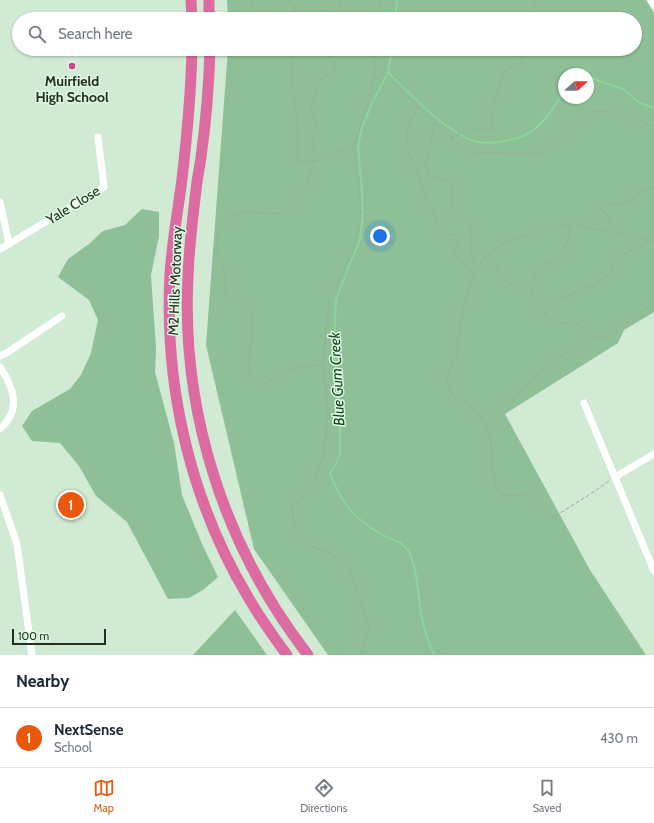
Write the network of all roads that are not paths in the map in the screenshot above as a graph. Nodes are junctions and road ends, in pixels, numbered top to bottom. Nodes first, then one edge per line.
1 (190, 0) edge
2 (209, 0) edge
3 (651, 0) edge
4 (654, 5) edge
5 (191, 12) edge
6 (209, 12) edge
7 (192, 56) edge
8 (210, 56) edge
9 (98, 137) dead end
10 (0, 202) edge
11 (9, 244) junction
12 (0, 249) edge
13 (62, 316) dead end
14 (0, 356) edge
15 (0, 366) edge
16 (584, 403) dead end
17 (0, 430) edge
18 (654, 454) edge
19 (615, 477) junction
20 (0, 495) edge
21 (654, 571) edge
22 (308, 654) edge
23 (32, 655) edge
24 (287, 655) edge

1 - 5 highway
2 - 6 highway
3 - 4 street
7 - 24 highway, M2 Hills Motorway
8 - 22 highway, M2 Hills Motorway
9 - 11 street, Yale Close
10 - 11 street
11 - 12 street, Yale Close
13 - 14 street
15 - 17 street
16 - 19 street
18 - 19 street
19 - 21 street
20 - 23 street

